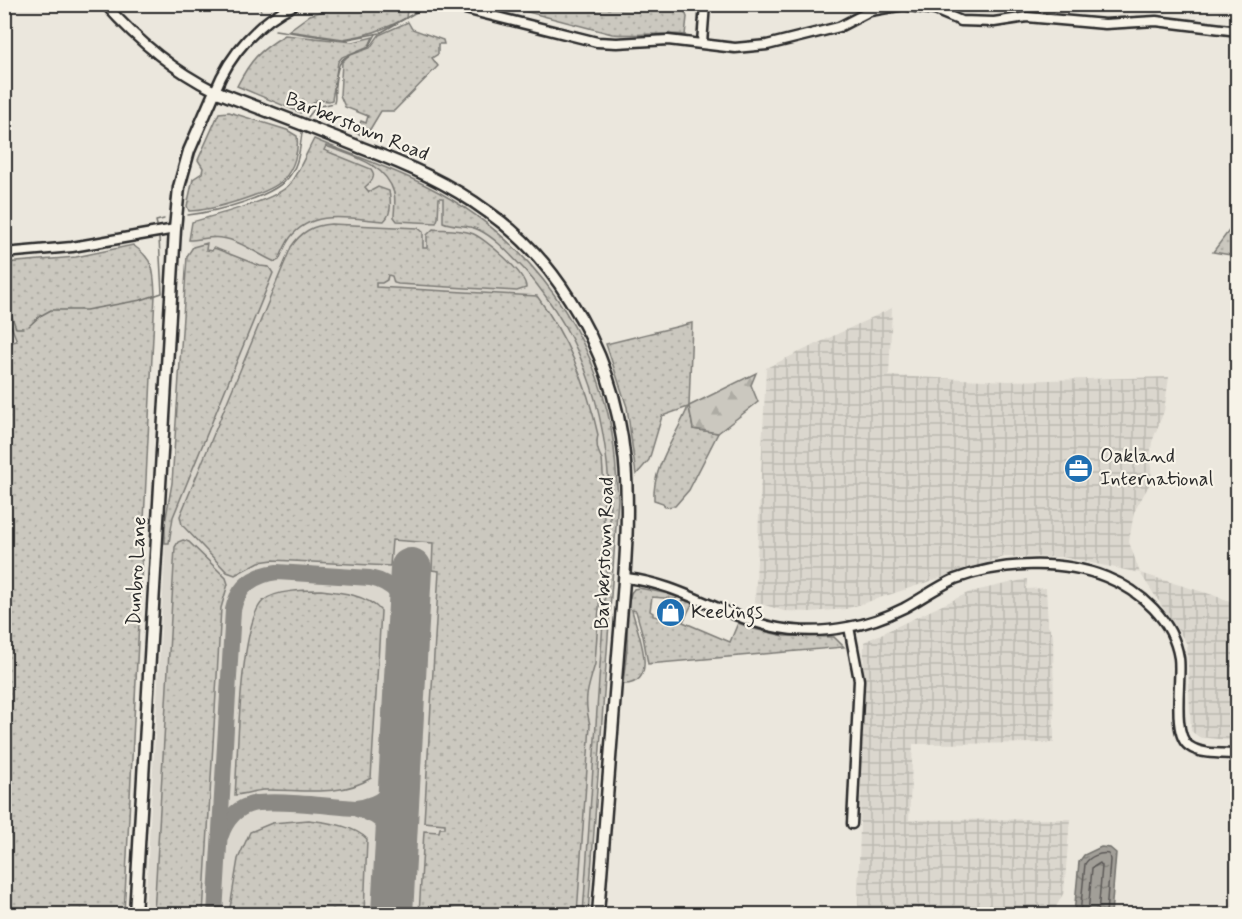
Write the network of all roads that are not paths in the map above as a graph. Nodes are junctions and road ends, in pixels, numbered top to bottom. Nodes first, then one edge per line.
1 (105, 4) edge
2 (296, 4) edge
3 (446, 4) edge
4 (705, 4) edge
5 (1238, 31) edge
6 (702, 43) junction
7 (214, 91) junction
8 (175, 229) junction
9 (4, 253) edge
10 (626, 578) junction
11 (849, 627) junction
12 (1238, 754) edge
13 (852, 824) dead end
14 (135, 915) edge
15 (598, 915) edge

1 - 7 street
2 - 7 street
3 - 6 street
4 - 6 street
5 - 6 street
7 - 8 main road, Dunbro Lane
7 - 10 main road, Barberstown Road
8 - 9 street
8 - 14 main road, Dunbro Lane
10 - 11 street
10 - 15 main road, Barberstown Road
11 - 12 street
11 - 13 street

